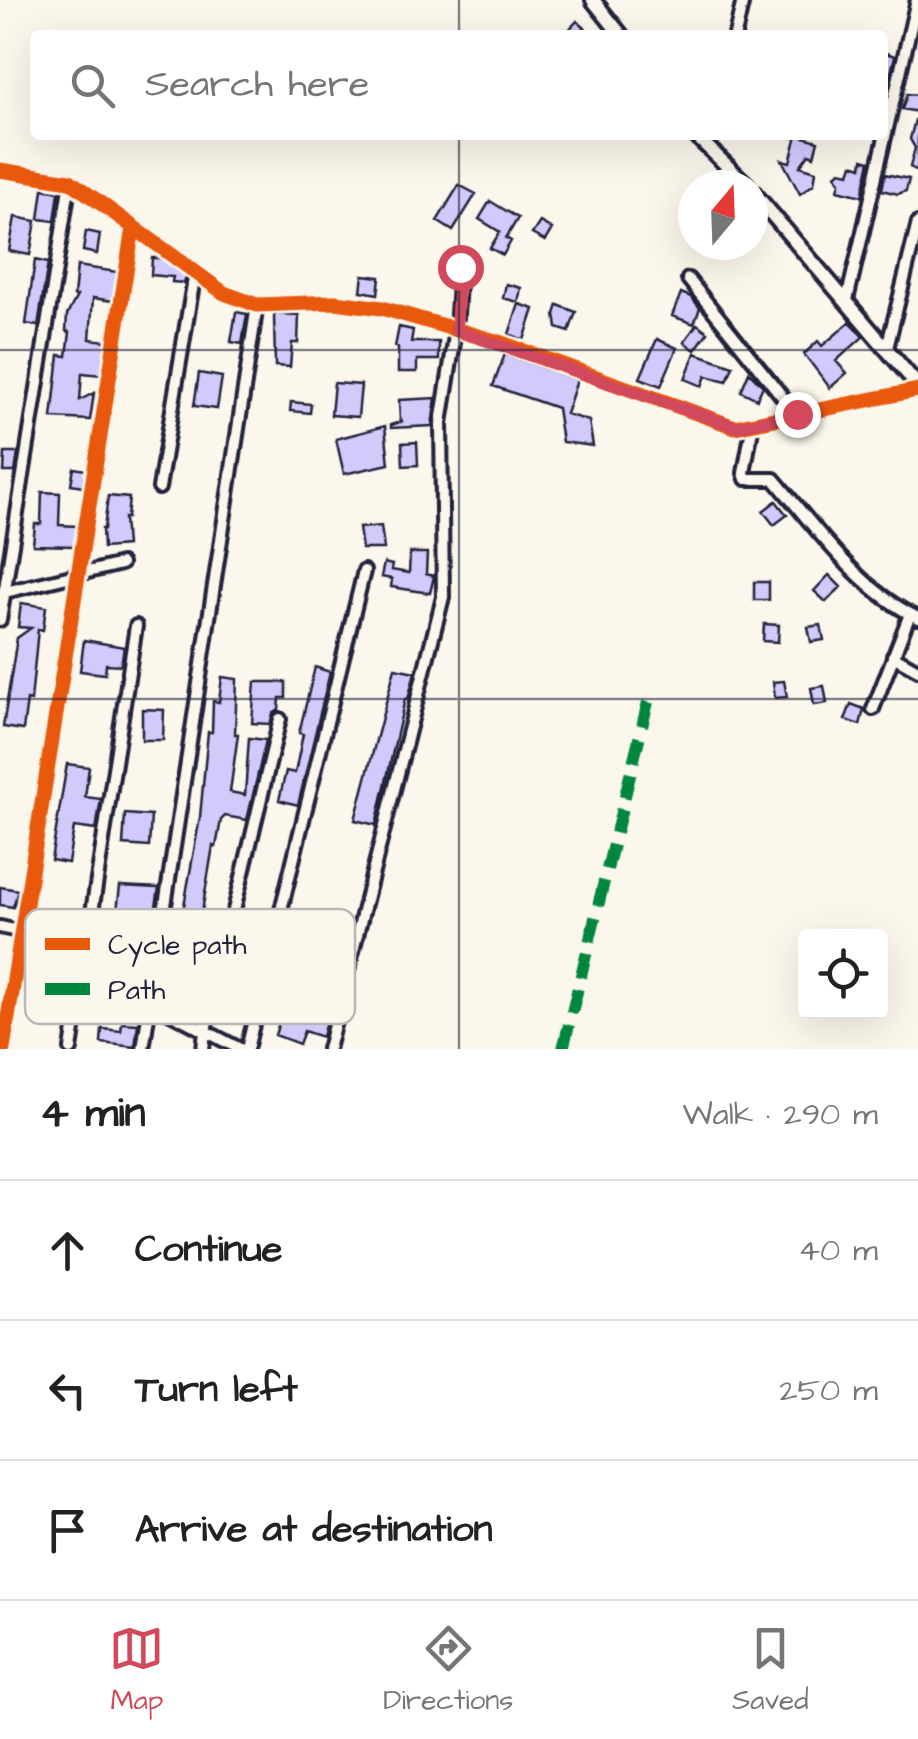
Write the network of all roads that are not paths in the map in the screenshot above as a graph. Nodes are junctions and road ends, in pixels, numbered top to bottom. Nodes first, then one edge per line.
1 (593, 0) edge
2 (743, 0) edge
3 (916, 0) edge
4 (618, 30) edge
5 (736, 30) edge
6 (888, 122) edge
7 (884, 140) edge
8 (711, 142) edge
9 (734, 170) edge
10 (1, 174) edge
11 (70, 180) junction
12 (768, 209) edge
13 (918, 222) edge
14 (133, 228) junction
15 (460, 267) dead end
16 (195, 272) junction
17 (688, 278) dead end
18 (847, 300) junction
19 (257, 305) junction
20 (456, 330) junction
21 (888, 348) junction
22 (918, 388) edge
23 (797, 414) junction
24 (753, 424) junction
25 (160, 488) dead end
26 (121, 564) dead end
27 (364, 571) dead end
28 (78, 574) junction
29 (2, 593) edge
30 (914, 616) edge
31 (0, 620) edge
32 (136, 626) dead end
33 (893, 656) junction
34 (918, 670) edge
35 (873, 708) dead end
36 (280, 719) dead end
37 (26, 909) edge
38 (93, 909) edge
39 (164, 909) edge
40 (234, 909) edge
41 (279, 909) edge
42 (25, 913) edge
43 (0, 926) edge
44 (22, 932) junction
45 (25, 934) edge
46 (355, 942) edge
47 (75, 1024) edge
48 (147, 1024) edge
49 (190, 1024) edge
50 (206, 1024) edge
51 (250, 1024) edge
52 (334, 1024) edge
53 (204, 1031) junction
54 (3, 1049) edge
55 (71, 1049) edge
56 (144, 1049) edge
57 (204, 1049) edge
58 (244, 1049) edge
59 (328, 1049) edge

1 - 4 street
2 - 5 street
3 - 6 street
7 - 18 street
8 - 9 street
10 - 11 street
11 - 14 street
11 - 29 street
12 - 18 street
13 - 21 street
14 - 16 street
14 - 28 street
15 - 20 street
16 - 19 street
16 - 25 street
17 - 23 street
18 - 21 street
19 - 20 street
19 - 39 street
20 - 24 street
20 - 46 street
21 - 22 street
22 - 23 street
23 - 24 street
24 - 30 street
26 - 28 street
27 - 41 street
28 - 29 street
28 - 37 street
29 - 31 street
30 - 33 street
32 - 38 street
33 - 34 street
33 - 35 street
36 - 40 street
42 - 44 street
43 - 44 street
44 - 45 street
44 - 54 street
47 - 55 street
48 - 56 street
49 - 53 street
50 - 53 street
51 - 58 street
52 - 59 street
53 - 57 street
53 - 58 street

